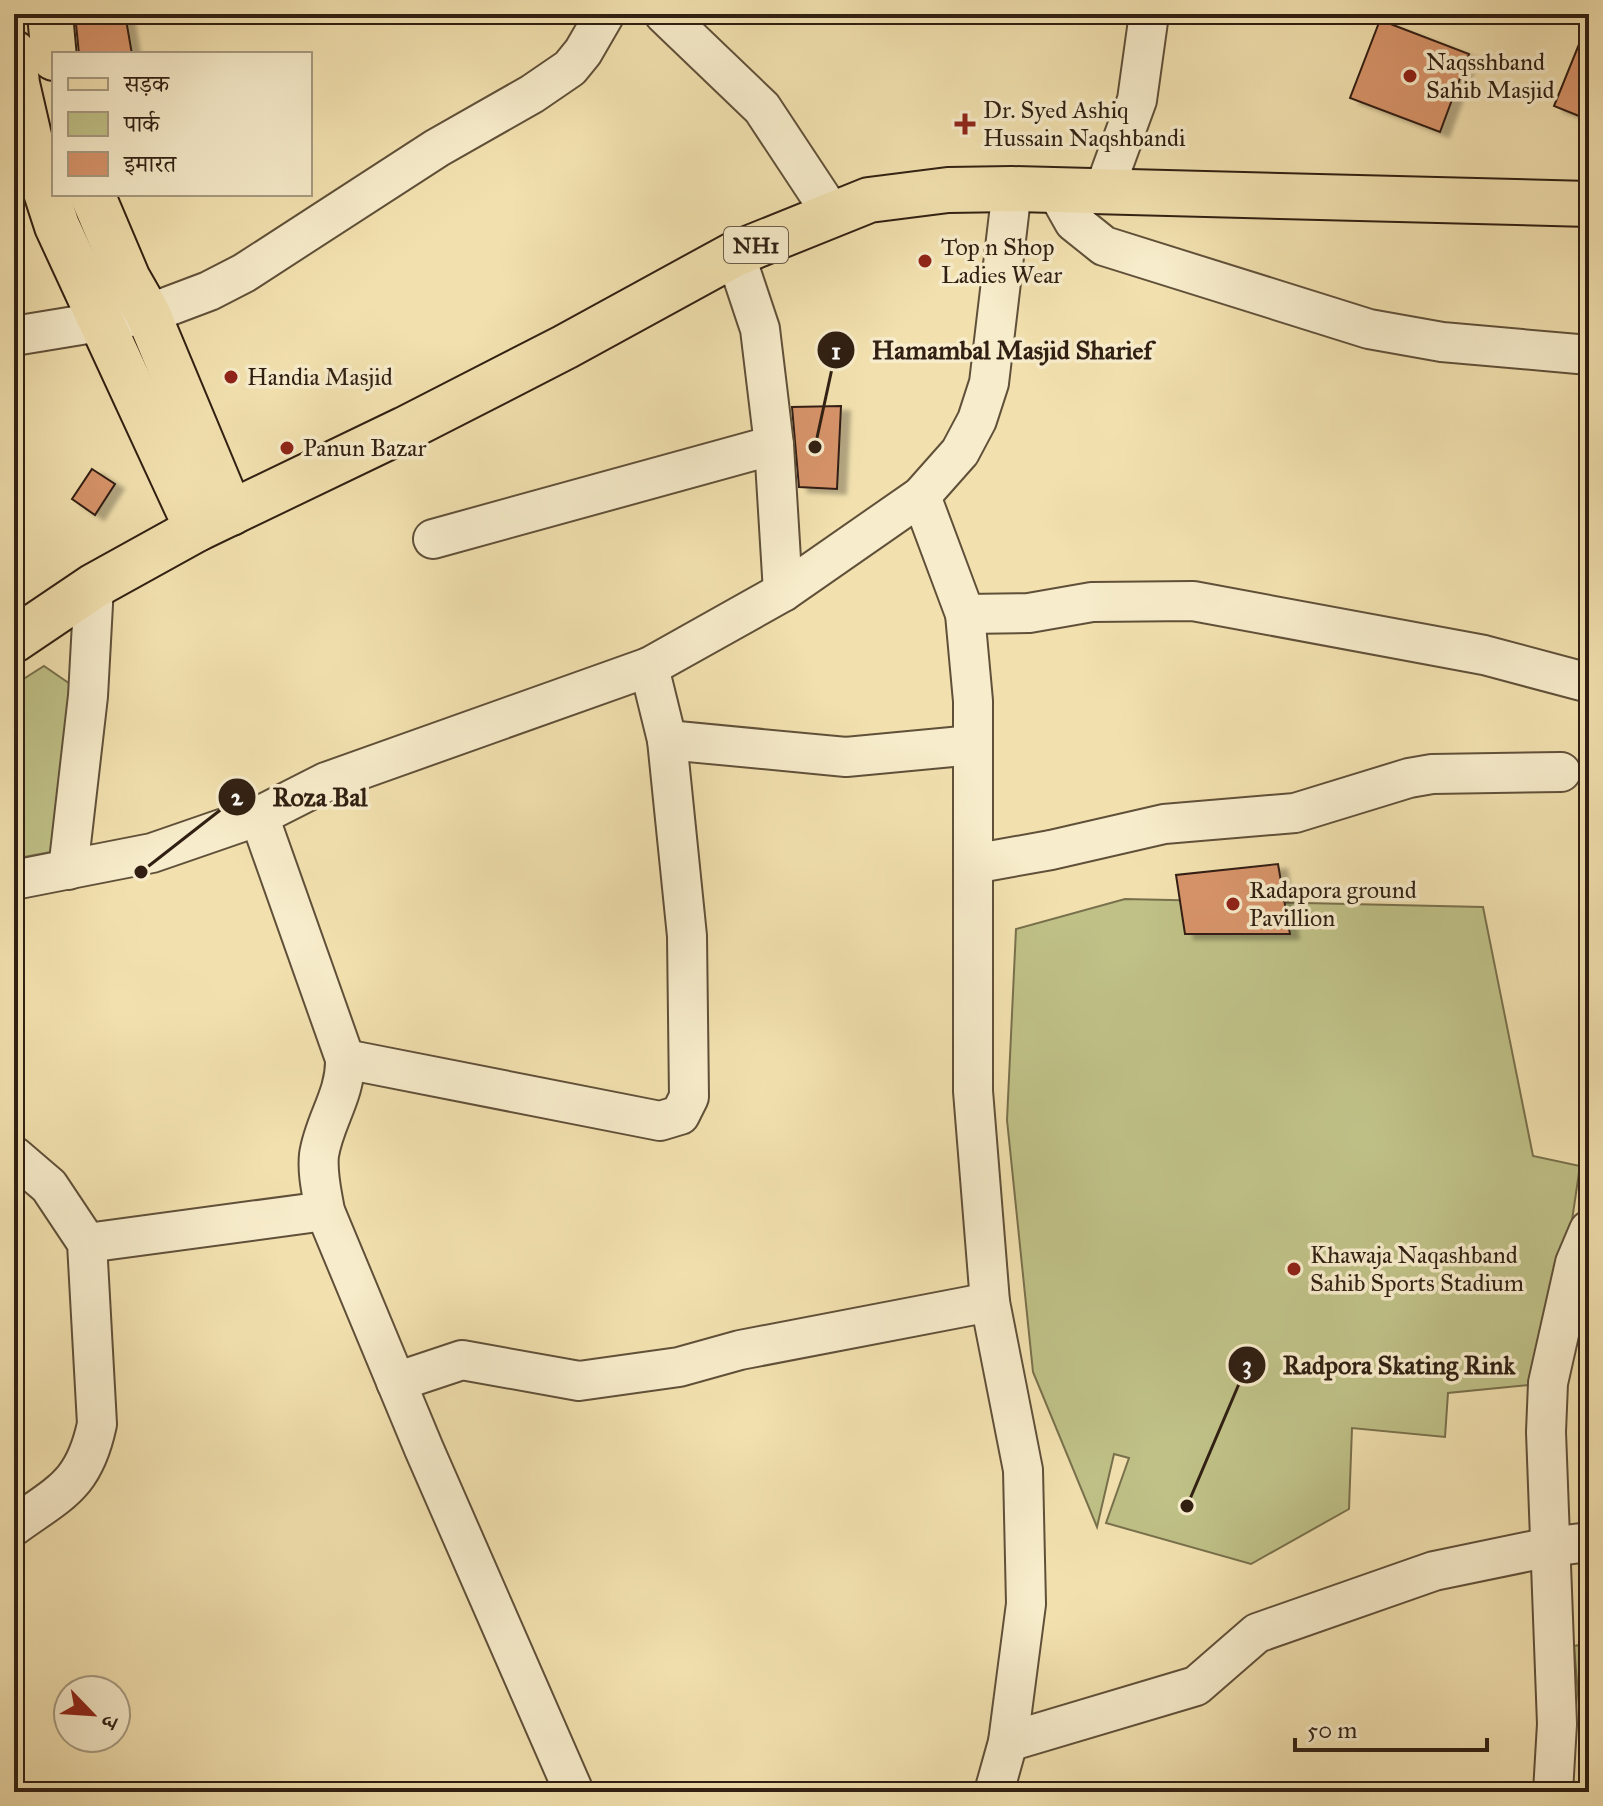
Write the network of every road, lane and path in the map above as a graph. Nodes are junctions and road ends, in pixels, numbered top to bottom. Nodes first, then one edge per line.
1 (50, 14) edge
2 (605, 14) edge
3 (664, 14) edge
4 (1149, 14) edge
5 (53, 52) edge
6 (14, 53) edge
7 (1012, 189) junction
8 (1056, 190) junction
9 (1103, 193) junction
10 (93, 196) edge
11 (1589, 204) edge
12 (832, 214) junction
13 (735, 254) junction
14 (148, 314) junction
15 (103, 322) junction
16 (14, 336) edge
17 (1589, 355) edge
18 (774, 445) junction
19 (921, 496) junction
20 (214, 521) junction
21 (433, 539) dead end
22 (94, 586) junction
23 (783, 592) junction
24 (965, 614) junction
25 (14, 640) edge
26 (649, 667) junction
27 (1589, 683) edge
28 (667, 740) junction
29 (973, 745) junction
30 (1561, 772) dead end
31 (259, 816) junction
32 (973, 864) junction
33 (68, 870) junction
34 (14, 880) edge
35 (345, 1059) junction
36 (14, 1156) edge
37 (325, 1211) junction
38 (1589, 1230) edge
39 (87, 1243) junction
40 (990, 1302) junction
41 (396, 1382) junction
42 (14, 1526) edge
43 (1589, 1542) edge
44 (1550, 1547) junction
45 (1008, 1742) junction
46 (574, 1792) edge
47 (994, 1792) edge
48 (1553, 1792) edge

1 - 5 main road
2 - 14 street
3 - 12 street
4 - 9 street
6 - 15 main road
7 - 8 main road, NH1
7 - 12 main road, NH1
7 - 19 street
8 - 9 main road, NH1
8 - 17 street
9 - 11 main road, NH1
10 - 14 main road
12 - 13 main road, NH1
13 - 18 street
13 - 20 main road, NH1
14 - 15 street
14 - 20 main road
15 - 16 street
15 - 20 main road
18 - 21 street
18 - 23 street
19 - 23 street
19 - 24 street
20 - 22 main road, NH1
22 - 25 main road, NH1
22 - 33 street
23 - 26 street
24 - 27 street
24 - 29 street
26 - 28 street
26 - 31 street
28 - 29 street
28 - 35 street
29 - 32 street
30 - 32 street
31 - 33 street
31 - 35 street
32 - 40 street
33 - 34 street
35 - 37 street
36 - 39 street
37 - 39 street
37 - 41 street
38 - 44 street
39 - 42 street
40 - 41 street
40 - 45 street
41 - 46 street
43 - 44 street
44 - 45 street
44 - 48 street
45 - 47 street

